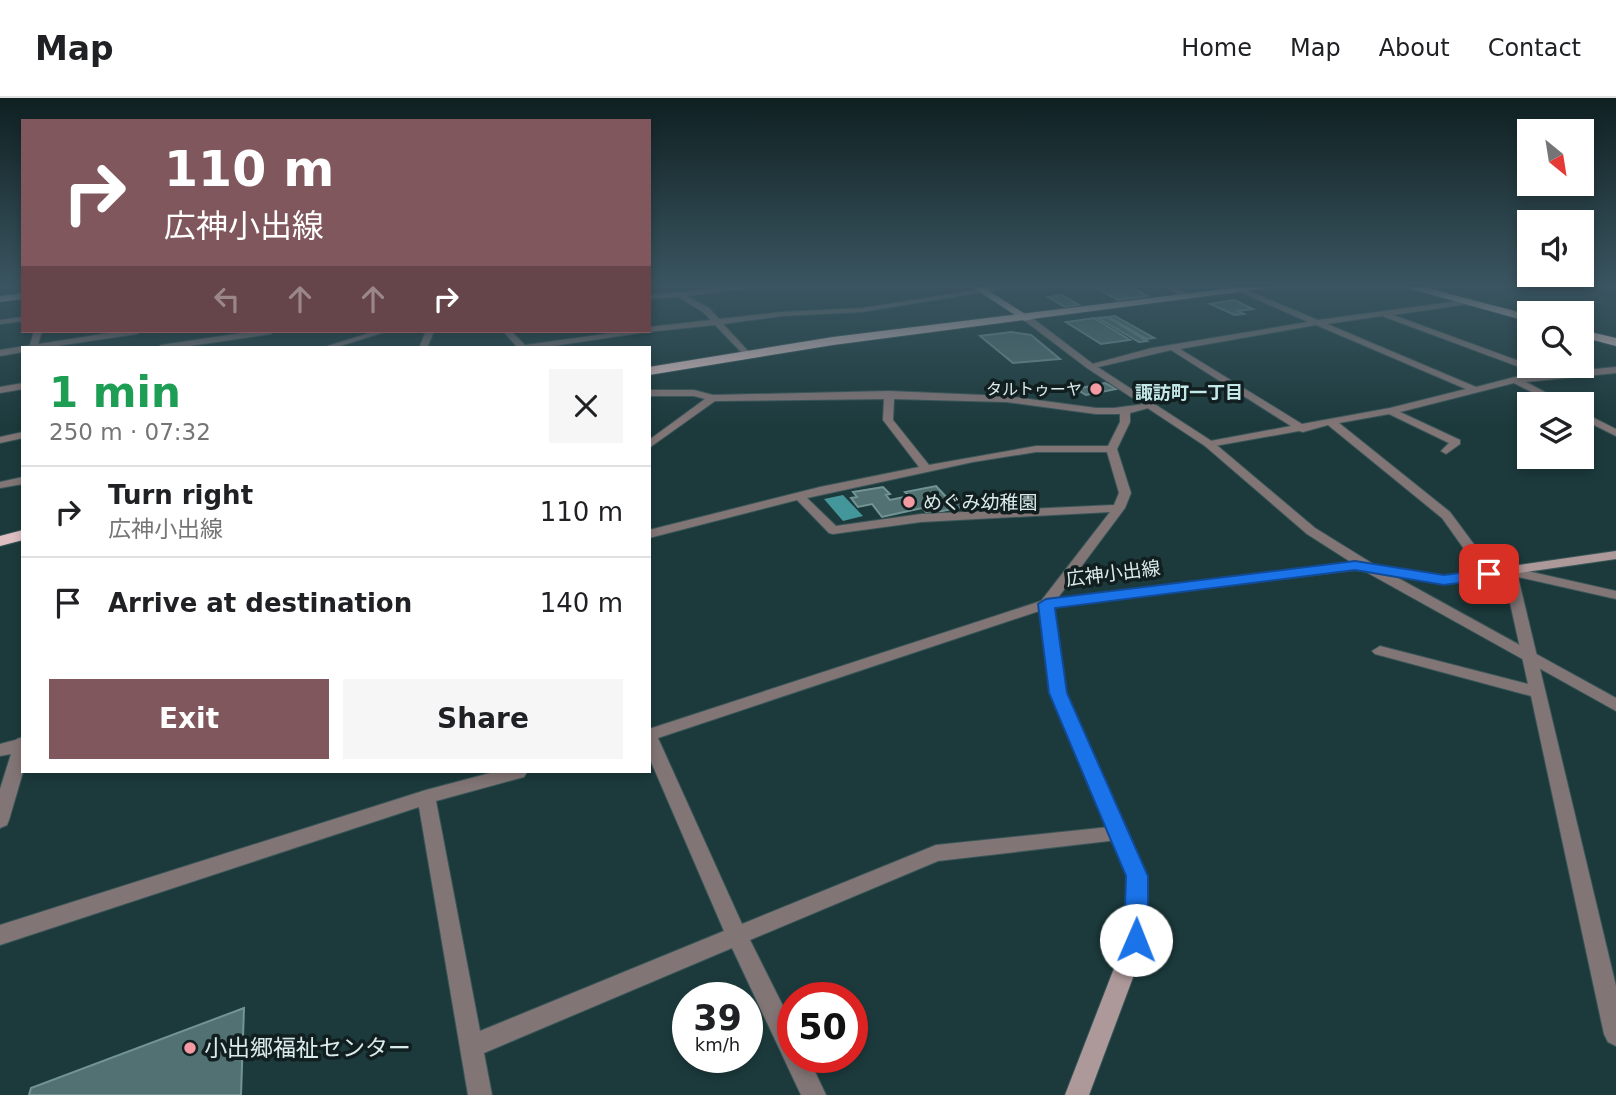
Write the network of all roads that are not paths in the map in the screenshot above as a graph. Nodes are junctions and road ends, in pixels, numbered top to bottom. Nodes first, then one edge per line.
1 (122, 334) edge
2 (255, 334) edge
3 (375, 334) edge
4 (625, 334) edge
5 (726, 334) edge
6 (911, 334) edge
7 (1047, 334) edge
8 (1256, 334) edge
9 (1342, 334) edge
10 (1436, 334) edge
11 (1594, 336) edge
12 (1616, 342) edge
13 (44, 346) edge
14 (174, 346) edge
15 (332, 346) edge
16 (536, 346) edge
17 (1173, 348) junction
18 (21, 349) edge
19 (0, 353) edge
20 (746, 354) junction
21 (1517, 363) edge
22 (1090, 366) junction
23 (1616, 370) edge
24 (651, 371) edge
25 (1594, 372) edge
26 (1534, 378) edge
27 (1515, 380) junction
28 (21, 386) edge
29 (1472, 388) junction
30 (0, 390) edge
31 (1538, 392) edge
32 (651, 393) edge
33 (889, 394) junction
34 (713, 398) junction
35 (1148, 405) junction
36 (1390, 411) junction
37 (1125, 413) junction
38 (1594, 421) edge
39 (1332, 423) junction
40 (1303, 429) junction
41 (1616, 433) edge
42 (21, 435) edge
43 (0, 440) edge
44 (651, 444) edge
45 (1209, 444) junction
46 (1112, 449) junction
47 (1446, 451) dead end
48 (926, 469) junction
49 (21, 480) edge
50 (0, 485) edge
51 (800, 497) junction
52 (1119, 508) junction
53 (651, 534) edge
54 (21, 536) edge
55 (0, 541) edge
56 (1616, 555) edge
57 (1373, 570) junction
58 (1510, 571) junction
59 (1489, 574) junction
60 (1616, 595) edge
61 (1046, 604) junction
62 (1380, 651) dead end
63 (1529, 657) junction
64 (1536, 692) junction
65 (1616, 705) edge
66 (651, 735) edge
67 (651, 741) edge
68 (21, 744) edge
69 (0, 750) edge
70 (21, 750) edge
71 (514, 773) edge
72 (426, 797) junction
73 (0, 820) edge
74 (1118, 834) junction
75 (0, 935) edge
76 (738, 937) junction
77 (777, 1018) edge
78 (1616, 1034) edge
79 (472, 1046) junction
80 (804, 1073) edge
81 (480, 1095) edge
82 (814, 1095) edge
83 (1077, 1095) edge

1 - 13 street
2 - 14 street
3 - 15 street
4 - 16 street
5 - 20 street
6 - 20 highway
7 - 22 street
8 - 17 street
9 - 29 street
10 - 21 street
11 - 12 highway
17 - 22 street
17 - 40 street
18 - 19 street
20 - 24 highway
22 - 35 street
23 - 25 street
26 - 27 street
27 - 29 street
27 - 31 street
28 - 30 street
29 - 36 street
32 - 34 street
33 - 34 street
33 - 37 street
33 - 48 street
34 - 44 street
35 - 37 street
35 - 45 street
36 - 39 street
36 - 47 street
37 - 46 street
38 - 41 street
39 - 40 street
39 - 59 street
40 - 45 street
42 - 43 street
45 - 57 street
46 - 48 street
46 - 52 street
48 - 51 street
49 - 50 street
51 - 52 street
51 - 53 street
52 - 61 street
54 - 55 highway
56 - 58 main road, 広神小出線
57 - 59 main road, 広神小出線
57 - 61 main road, 広神小出線
57 - 63 street
58 - 59 main road, 広神小出線
58 - 60 street
58 - 63 street
61 - 66 street
61 - 74 main road, 広神小出線
62 - 64 street
63 - 64 street
63 - 65 street
64 - 78 street
67 - 76 street
68 - 69 street
70 - 73 street
71 - 72 street
72 - 75 street
72 - 79 street
74 - 76 street
74 - 83 main road, 広神小出線
76 - 77 street
76 - 79 street
79 - 81 street
80 - 82 street

